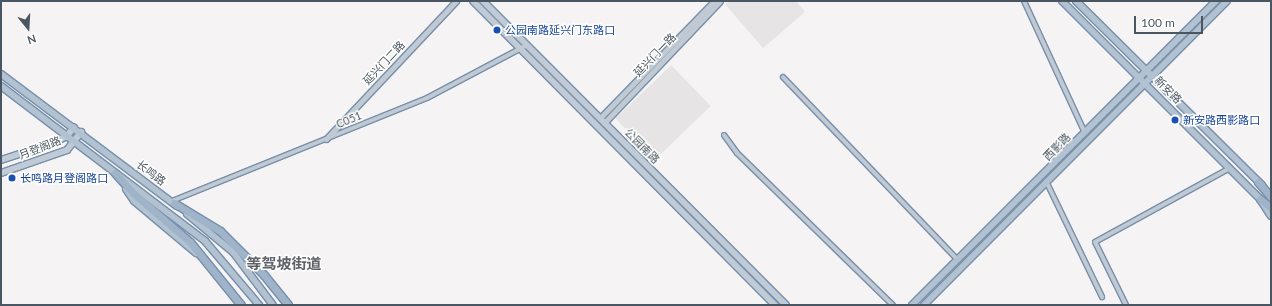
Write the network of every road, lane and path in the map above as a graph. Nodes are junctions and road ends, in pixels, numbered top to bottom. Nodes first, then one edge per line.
1 (456, 1) edge
2 (473, 1) edge
3 (483, 1) edge
4 (714, 1) edge
5 (720, 1) edge
6 (1024, 1) edge
7 (1062, 1) edge
8 (1076, 1) edge
9 (1216, 1) edge
10 (1227, 1) edge
11 (524, 47) junction
12 (1147, 70) junction
13 (1, 74) edge
14 (1152, 75) junction
15 (1139, 76) junction
16 (783, 77) dead end
17 (1145, 81) junction
18 (1, 86) edge
19 (602, 120) junction
20 (74, 127) junction
21 (81, 132) junction
22 (1085, 133) junction
23 (724, 135) dead end
24 (67, 136) junction
25 (326, 139) junction
26 (72, 144) junction
27 (1, 160) edge
28 (1230, 168) junction
29 (1, 173) edge
30 (115, 173) junction
31 (1046, 180) junction
32 (1258, 182) junction
33 (1271, 192) edge
34 (1271, 197) edge
35 (1260, 199) junction
36 (173, 202) junction
37 (1271, 208) edge
38 (1271, 216) edge
39 (958, 260) junction
40 (1102, 297) dead end
41 (237, 305) edge
42 (241, 305) edge
43 (259, 305) edge
44 (273, 305) edge
45 (288, 305) edge
46 (775, 305) edge
47 (786, 305) edge
48 (892, 305) edge
49 (912, 305) edge
50 (924, 305) edge
51 (1126, 305) edge

1 - 25 street, 延兴门二路
2 - 11 main road, 公园南路
3 - 11 main road, 公园南路
4 - 19 street, 延兴门一路
5 - 19 street, 延兴门一路
6 - 22 street
7 - 15 main road, 新安路
8 - 12 main road, 新安路
9 - 12 main road, 西影路
10 - 14 main road, 西影路
11 - 19 main road, 公园南路
11 - 25 street, C051
11 - 46 main road, 公园南路
12 - 14 main road, 新安路
12 - 15 main road, 西影路
13 - 20 main road, 长鸣路
14 - 17 main road, 西影路
14 - 32 main road, 新安路
15 - 17 main road, 新安路
15 - 22 main road, 西影路
16 - 39 street
17 - 28 main road, 新安路
17 - 31 main road, 西影路
18 - 24 main road, 长鸣路
19 - 47 main road, 公园南路
20 - 21 main road, 长鸣路
20 - 24 main road, 月登阁路
21 - 26 main road, 月登阁路
21 - 36 main road, 长鸣路
22 - 39 main road, 西影路
23 - 48 street
24 - 26 main road, 长鸣路
24 - 27 main road, 月登阁路
25 - 36 street, C051
26 - 29 main road, 月登阁路
26 - 30 main road, 长鸣路
28 - 35 main road, 新安路
28 - 51 street
30 - 41 main road
30 - 42 highway
30 - 43 main road, 长鸣路
31 - 40 street
31 - 50 main road, 西影路
32 - 33 main road, 新安路
32 - 34 highway
35 - 37 highway
35 - 38 main road, 新安路
36 - 44 main road, 长鸣路
36 - 45 highway
39 - 49 main road, 西影路

